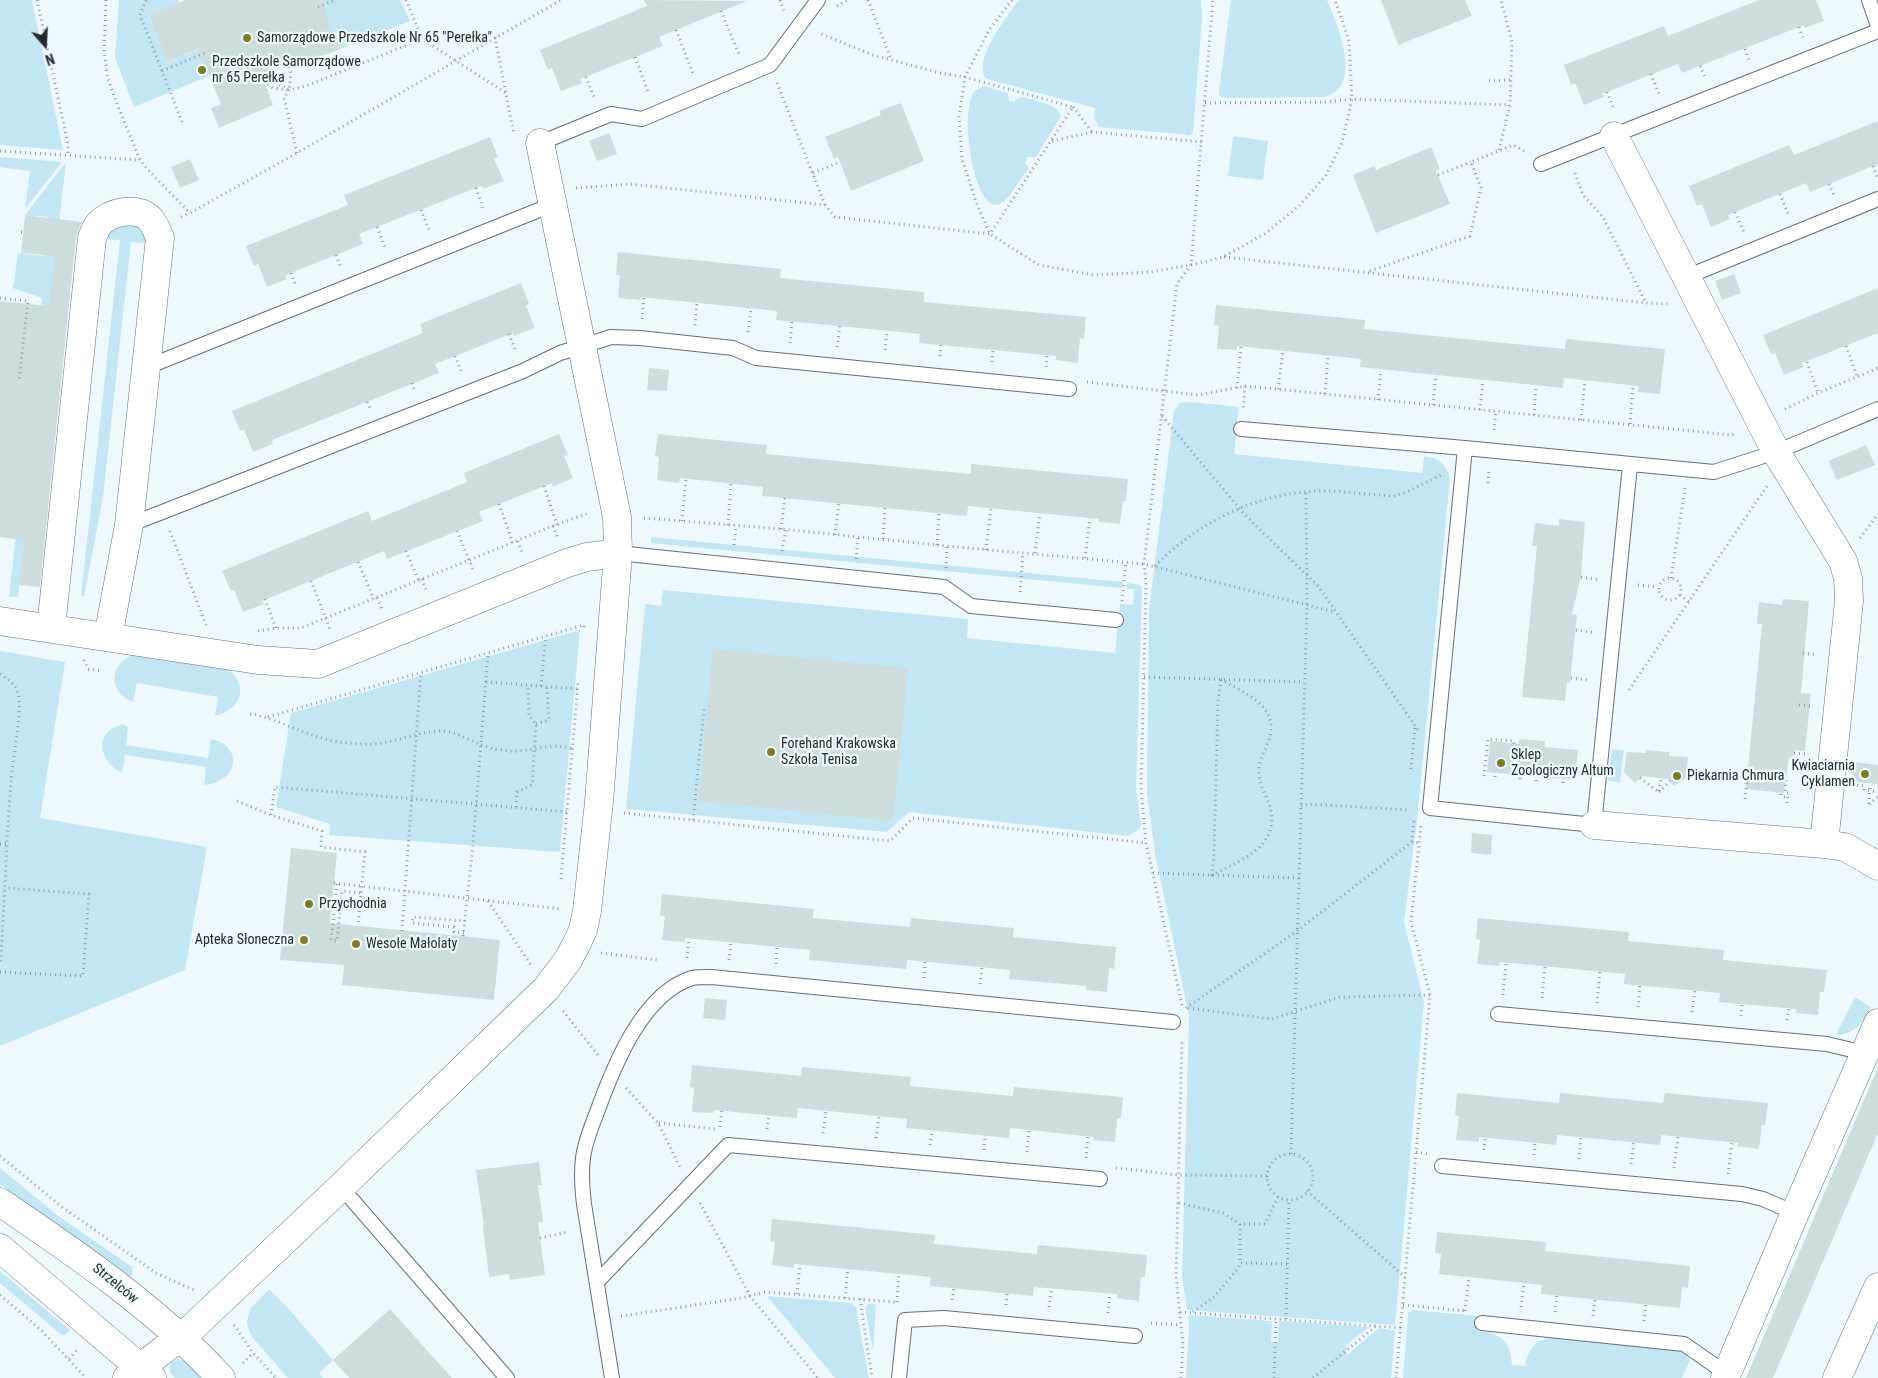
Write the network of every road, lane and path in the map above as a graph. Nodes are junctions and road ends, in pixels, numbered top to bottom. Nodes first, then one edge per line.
1 (37, 0) edge
2 (106, 0) edge
3 (146, 0) edge
4 (336, 0) edge
5 (406, 0) edge
6 (561, 0) edge
7 (818, 0) edge
8 (868, 0) edge
9 (1012, 0) edge
10 (1214, 0) edge
11 (1335, 0) edge
12 (1501, 0) edge
13 (1868, 0) edge
14 (318, 7) dead end
15 (721, 11) dead end
16 (800, 25) junction
17 (1878, 26) edge
18 (676, 30) dead end
19 (1878, 31) edge
20 (495, 37) junction
21 (422, 39) junction
22 (205, 53) dead end
23 (635, 57) dead end
24 (455, 60) junction
25 (891, 60) junction
26 (288, 63) dead end
27 (770, 65) junction
28 (162, 71) junction
29 (264, 72) dead end
30 (747, 75) junction
31 (965, 77) junction
32 (1510, 80) junction
33 (264, 81) dead end
34 (1489, 81) dead end
35 (289, 90) junction
36 (506, 93) junction
37 (701, 94) junction
38 (1352, 99) junction
39 (1205, 103) junction
40 (1510, 105) junction
41 (1073, 107) junction
42 (657, 113) junction
43 (182, 122) dead end
44 (1092, 132) junction
45 (1614, 136) junction
46 (1052, 141) junction
47 (1202, 142) junction
48 (540, 143) junction
49 (1499, 150) junction
50 (0, 151) edge
51 (297, 153) junction
52 (1568, 154) junction
53 (68, 156) junction
54 (140, 160) junction
55 (840, 162) dead end
56 (1470, 162) junction
57 (1541, 164) joint
58 (1873, 166) dead end
59 (813, 173) junction
60 (1438, 175) dead end
61 (1878, 180) edge
62 (552, 197) junction
63 (1878, 199) edge
64 (826, 205) junction
65 (190, 213) junction
66 (181, 218) dead end
67 (990, 234) junction
68 (1223, 257) junction
69 (1191, 265) junction
70 (1368, 272) junction
71 (1686, 277) junction
72 (0, 298) edge
73 (1646, 303) junction
74 (1701, 306) junction
75 (583, 346) junction
76 (1846, 346) dead end
77 (1241, 347) dead end
78 (1283, 351) dead end
79 (1328, 355) dead end
80 (1807, 362) dead end
81 (148, 367) junction
82 (1878, 368) edge
83 (1381, 370) dead end
84 (1436, 375) dead end
85 (1857, 376) junction
86 (1483, 380) dead end
87 (1585, 380) dead end
88 (19, 381) dead end
89 (1536, 385) dead end
90 (1633, 385) dead end
91 (1245, 386) junction
92 (1237, 388) junction
93 (1069, 389) joint
94 (1278, 390) junction
95 (1165, 392) junction
96 (1818, 393) junction
97 (1325, 394) junction
98 (1378, 400) junction
99 (1433, 405) junction
100 (1878, 409) edge
101 (1480, 410) junction
102 (1162, 415) junction
103 (1534, 415) junction
104 (1582, 420) junction
105 (1761, 422) junction
106 (1630, 425) junction
107 (1241, 429) joint
108 (1465, 448) junction
109 (1779, 458) junction
110 (1630, 465) junction
111 (1688, 470) junction
112 (1462, 476) junction
113 (686, 479) dead end
114 (731, 484) dead end
115 (544, 486) dead end
116 (1306, 492) junction
117 (785, 498) dead end
118 (839, 503) dead end
119 (499, 504) dead end
120 (885, 508) dead end
121 (991, 508) dead end
122 (1240, 508) junction
123 (593, 512) dead end
124 (939, 513) dead end
125 (1040, 513) dead end
126 (639, 517) dead end
127 (1090, 518) dead end
128 (682, 521) junction
129 (557, 524) junction
130 (129, 525) junction
131 (728, 525) junction
132 (781, 529) junction
133 (457, 531) dead end
134 (835, 535) junction
135 (883, 539) junction
136 (513, 543) junction
137 (937, 545) junction
138 (986, 550) junction
139 (406, 551) dead end
140 (1023, 552) junction
141 (618, 553) junction
142 (1035, 553) junction
143 (1085, 558) junction
144 (182, 561) dead end
145 (469, 561) junction
146 (358, 562) dead end
147 (1126, 563) junction
148 (1144, 564) junction
149 (1155, 566) junction
150 (1306, 575) junction
151 (1671, 578) junction
152 (311, 581) dead end
153 (419, 581) junction
154 (1680, 595) junction
155 (485, 596) junction
156 (374, 599) junction
157 (265, 600) dead end
158 (1688, 602) junction
159 (1307, 605) junction
160 (1018, 610) junction
161 (1336, 612) junction
162 (326, 619) junction
163 (1116, 620) joint
164 (0, 621) edge
165 (197, 624) dead end
166 (206, 626) junction
167 (214, 627) dead end
168 (51, 628) junction
169 (276, 628) junction
170 (254, 631) dead end
171 (583, 634) dead end
172 (546, 636) junction
173 (108, 637) junction
174 (488, 653) junction
175 (339, 656) junction
176 (421, 672) junction
177 (0, 674) edge
178 (1144, 677) junction
179 (1221, 679) junction
180 (579, 680) dead end
181 (486, 682) junction
182 (1304, 682) junction
183 (528, 685) junction
184 (541, 686) junction
185 (547, 687) junction
186 (578, 690) junction
187 (1607, 698) junction
188 (704, 710) dead end
189 (250, 714) dead end
190 (268, 717) junction
191 (536, 724) junction
192 (1420, 734) dead end
193 (416, 736) junction
194 (481, 744) junction
195 (1514, 744) dead end
196 (535, 749) junction
197 (573, 749) junction
198 (1484, 776) dead end
199 (1640, 778) dead end
200 (1661, 778) dead end
201 (1786, 780) dead end
202 (1670, 781) dead end
203 (1747, 782) dead end
204 (1864, 786) dead end
205 (1870, 787) junction
206 (1659, 792) junction
207 (1878, 792) edge
208 (1781, 794) dead end
209 (1787, 797) junction
210 (411, 798) junction
211 (1878, 798) edge
212 (1745, 799) dead end
213 (237, 801) dead end
214 (1787, 803) dead end
215 (476, 804) junction
216 (1301, 806) junction
217 (516, 807) junction
218 (1430, 808) junction
219 (567, 812) junction
220 (576, 813) dead end
221 (622, 813) dead end
222 (271, 815) junction
223 (693, 820) junction
224 (1594, 825) junction
225 (1419, 843) junction
226 (0, 844) edge
227 (8, 844) junction
228 (1146, 844) junction
229 (1824, 844) junction
230 (321, 847) junction
231 (320, 852) dead end
232 (1878, 866) edge
233 (1154, 873) junction
234 (1212, 876) junction
235 (1299, 878) junction
236 (561, 879) dead end
237 (362, 887) junction
238 (6, 888) junction
239 (405, 891) junction
240 (361, 893) junction
241 (467, 898) junction
242 (488, 901) junction
243 (566, 909) dead end
244 (465, 921) junction
245 (358, 926) dead end
246 (402, 931) dead end
247 (1297, 931) junction
248 (689, 939) dead end
249 (597, 953) dead end
250 (658, 960) dead end
251 (687, 962) dead end
252 (1506, 963) dead end
253 (0, 965) edge
254 (531, 966) dead end
255 (1545, 966) dead end
256 (0, 972) edge
257 (1600, 972) dead end
258 (1430, 995) junction
259 (1742, 1004) dead end
260 (559, 1007) dead end
261 (1187, 1008) junction
262 (1295, 1011) junction
263 (1500, 1014) joint
264 (1741, 1015) dead end
265 (1541, 1018) junction
266 (1172, 1022) dead end
267 (1595, 1023) junction
268 (1878, 1023) edge
269 (1182, 1038) dead end
270 (603, 1049) dead end
271 (1864, 1053) junction
272 (599, 1056) junction
273 (596, 1063) dead end
274 (612, 1073) junction
275 (658, 1123) junction
276 (1678, 1137) dead end
277 (1732, 1142) dead end
278 (728, 1145) junction
279 (1291, 1154) junction
280 (0, 1156) edge
281 (1442, 1166) dead end
282 (1179, 1175) junction
283 (1267, 1176) junction
284 (1100, 1179) joint
285 (1727, 1181) dead end
286 (690, 1183) junction
287 (341, 1187) junction
288 (1672, 1187) junction
289 (1307, 1191) junction
290 (1278, 1197) junction
291 (1289, 1200) junction
292 (0, 1202) edge
293 (1179, 1203) junction
294 (1795, 1213) junction
295 (1240, 1224) junction
296 (588, 1227) junction
297 (540, 1238) dead end
298 (0, 1248) edge
299 (1240, 1263) junction
300 (800, 1264) dead end
301 (1287, 1264) junction
302 (848, 1268) dead end
303 (899, 1273) dead end
304 (1469, 1277) dead end
305 (1406, 1278) junction
306 (597, 1282) junction
307 (1878, 1287) edge
308 (1052, 1288) dead end
309 (199, 1292) dead end
310 (798, 1294) junction
311 (1110, 1294) dead end
312 (0, 1295) edge
313 (1557, 1295) dead end
314 (750, 1296) junction
315 (845, 1298) junction
316 (860, 1299) junction
317 (1595, 1299) dead end
318 (896, 1302) junction
319 (1646, 1304) dead end
320 (1403, 1305) junction
321 (1465, 1311) junction
322 (1180, 1312) junction
323 (1192, 1312) junction
324 (1049, 1315) dead end
325 (603, 1319) junction
326 (1276, 1319) junction
327 (1286, 1319) junction
328 (1555, 1319) dead end
329 (905, 1320) junction
330 (1107, 1320) dead end
331 (230, 1321) dead end
332 (1592, 1322) dead end
333 (1145, 1323) dead end
334 (1482, 1323) joint
335 (1181, 1325) junction
336 (1377, 1326) junction
337 (1401, 1328) junction
338 (1643, 1328) dead end
339 (1135, 1336) dead end
340 (180, 1337) junction
341 (139, 1375) edge
342 (1726, 1376) edge
343 (86, 1378) edge
344 (221, 1378) edge
345 (276, 1378) edge
346 (507, 1378) edge
347 (612, 1378) edge
348 (818, 1378) edge
349 (872, 1378) edge
350 (899, 1378) edge
351 (1181, 1378) edge
352 (1274, 1378) edge
353 (1313, 1378) edge
354 (1396, 1378) edge
355 (1837, 1378) edge

1 - 53 path
2 - 54 path
3 - 28 path
4 - 14 path
5 - 21 path
6 - 20 path
7 - 16 lane
8 - 25 path
9 - 31 path
10 - 39 path
11 - 38 path
12 - 32 path
13 - 17 lane
15 - 30 path
16 - 25 path
16 - 27 lane
18 - 37 path
19 - 45 lane
20 - 24 path
20 - 36 path
21 - 24 path
21 - 35 path
22 - 28 path
23 - 42 path
24 - 36 path
24 - 51 path
25 - 31 path
26 - 35 path
27 - 30 lane
27 - 59 path
28 - 43 path
29 - 35 path
30 - 37 lane
31 - 41 path
31 - 67 path
32 - 34 path
32 - 40 path
33 - 35 path
35 - 51 path
36 - 48 path
37 - 42 lane
38 - 39 path
38 - 40 path
38 - 68 path
39 - 47 path
40 - 49 path
41 - 44 path
41 - 46 path
42 - 48 lane
44 - 46 path
44 - 47 path
45 - 52 lane
45 - 71 street
46 - 67 path
47 - 69 path
48 - 62 street
49 - 56 path
49 - 57 path
50 - 53 path
51 - 65 path
52 - 57 lane
52 - 73 path
53 - 54 path
54 - 65 path
55 - 59 path
56 - 60 path
56 - 70 path
58 - 61 path
59 - 64 path
62 - 64 path
62 - 75 street
62 - 81 lane
63 - 71 lane
64 - 67 path
65 - 66 path
67 - 69 path
68 - 69 path
68 - 70 path
69 - 95 path
70 - 73 path
71 - 74 street
72 - 88 path
73 - 74 path
74 - 105 street
75 - 93 lane
75 - 130 lane
75 - 141 street
76 - 85 path
77 - 92 path
78 - 94 path
79 - 97 path
80 - 96 path
81 - 130 street
81 - 168 street
82 - 85 path
83 - 98 path
84 - 99 path
85 - 96 path
86 - 101 path
87 - 104 path
89 - 103 path
90 - 106 path
91 - 92 path
91 - 94 path
91 - 107 path
92 - 95 path
93 - 95 path
94 - 97 path
95 - 102 path
96 - 105 path
97 - 98 path
98 - 99 path
99 - 101 path
100 - 109 lane
101 - 103 path
102 - 122 path
102 - 148 path
103 - 104 path
104 - 106 path
105 - 106 path
105 - 109 street
107 - 108 lane
108 - 110 lane
108 - 112 lane
109 - 111 lane
109 - 158 path
109 - 229 street
110 - 111 lane
110 - 187 lane
111 - 151 path
112 - 116 path
112 - 218 lane
113 - 128 path
114 - 131 path
115 - 129 path
116 - 122 path
116 - 150 path
117 - 132 path
118 - 134 path
119 - 136 path
120 - 135 path
121 - 138 path
122 - 149 path
122 - 150 path
123 - 129 path
124 - 137 path
125 - 142 path
126 - 128 path
127 - 143 path
128 - 131 path
129 - 136 path
130 - 173 street
131 - 132 path
132 - 134 path
133 - 145 path
134 - 135 path
135 - 137 path
136 - 145 path
137 - 138 path
138 - 140 path
139 - 153 path
140 - 142 path
140 - 160 path
141 - 155 street
141 - 160 lane
141 - 287 street
142 - 143 path
143 - 147 path
144 - 166 path
145 - 153 path
145 - 155 path
146 - 156 path
147 - 148 path
147 - 163 path
148 - 149 path
148 - 178 path
149 - 159 path
150 - 159 path
150 - 161 path
151 - 154 path
151 - 154 path
152 - 162 path
153 - 156 path
154 - 158 path
155 - 175 street
156 - 162 path
157 - 169 path
158 - 187 path
159 - 161 path
159 - 182 path
160 - 163 lane
161 - 192 path
162 - 169 path
162 - 175 path
164 - 168 street
165 - 166 path
166 - 167 path
168 - 173 street
169 - 170 path
171 - 172 path
172 - 174 path
172 - 184 path
173 - 175 street
174 - 176 path
174 - 181 path
176 - 190 path
176 - 193 path
177 - 227 path
178 - 179 path
178 - 228 path
179 - 182 path
179 - 234 path
179 - 234 path
180 - 186 path
181 - 183 path
181 - 194 path
182 - 216 path
183 - 184 path
183 - 191 path
184 - 185 path
185 - 186 path
185 - 191 path
186 - 197 path
187 - 224 lane
188 - 223 path
189 - 190 path
190 - 193 path
191 - 196 path
193 - 194 path
193 - 210 path
194 - 196 path
194 - 215 path
195 - 198 path
196 - 197 path
196 - 217 path
197 - 219 path
199 - 206 path
200 - 206 path
201 - 209 path
202 - 206 path
203 - 212 path
204 - 205 path
205 - 207 path
205 - 211 path
205 - 211 path
208 - 209 path
209 - 214 path
210 - 215 path
210 - 222 path
210 - 239 path
213 - 222 path
215 - 217 path
215 - 241 path
216 - 218 path
216 - 235 path
217 - 219 path
218 - 224 lane
218 - 225 path
219 - 220 path
219 - 236 path
221 - 223 path
222 - 230 path
223 - 228 path
224 - 229 street
225 - 247 path
225 - 258 path
226 - 227 path
227 - 238 path
228 - 233 path
229 - 232 street
230 - 231 path
230 - 237 path
233 - 234 path
233 - 261 path
234 - 235 path
235 - 247 path
237 - 239 path
237 - 240 path
237 - 240 path
238 - 253 path
238 - 256 path
239 - 241 path
239 - 246 path
240 - 245 path
241 - 242 path
241 - 244 path
242 - 243 path
242 - 254 path
244 - 244 path
247 - 261 path
247 - 262 path
248 - 251 path
249 - 250 path
252 - 263 path
255 - 265 path
257 - 267 path
258 - 262 path
258 - 305 path
259 - 264 path
260 - 272 path
261 - 262 path
262 - 279 path
263 - 265 lane
265 - 267 lane
266 - 274 lane
267 - 271 lane
268 - 271 street
269 - 282 path
270 - 272 path
271 - 294 street
272 - 273 path
274 - 275 path
274 - 296 lane
275 - 278 path
275 - 286 path
276 - 288 path
277 - 285 path
278 - 284 lane
278 - 286 lane
279 - 283 path
279 - 289 path
280 - 309 path
281 - 288 lane
282 - 283 path
282 - 284 path
282 - 293 path
283 - 290 path
286 - 306 lane
286 - 314 path
287 - 340 street
287 - 346 lane
288 - 294 lane
289 - 291 path
289 - 305 path
290 - 291 path
290 - 295 path
291 - 301 path
292 - 340 street, Strzelców
293 - 295 path
293 - 322 path
294 - 342 street
295 - 299 path
296 - 297 path
296 - 306 lane
298 - 341 street
299 - 301 path
299 - 323 path
300 - 310 path
301 - 327 path
302 - 315 path
303 - 318 path
304 - 321 path
305 - 320 path
306 - 325 lane
307 - 355 street
308 - 324 path
310 - 314 path
310 - 315 path
311 - 330 path
312 - 343 path
313 - 328 path
314 - 325 path
314 - 348 path
315 - 316 path
316 - 318 path
316 - 349 path
317 - 332 path
318 - 329 path
319 - 338 path
320 - 321 path
320 - 337 path
321 - 334 path
322 - 323 path
322 - 335 path
323 - 326 path
325 - 347 lane
326 - 327 path
326 - 352 path
327 - 336 path
329 - 339 lane
329 - 350 lane
331 - 345 path
333 - 335 path
334 - 342 lane
335 - 351 path
336 - 337 path
336 - 353 path
337 - 354 path
340 - 341 street
340 - 344 street, Strzelców

